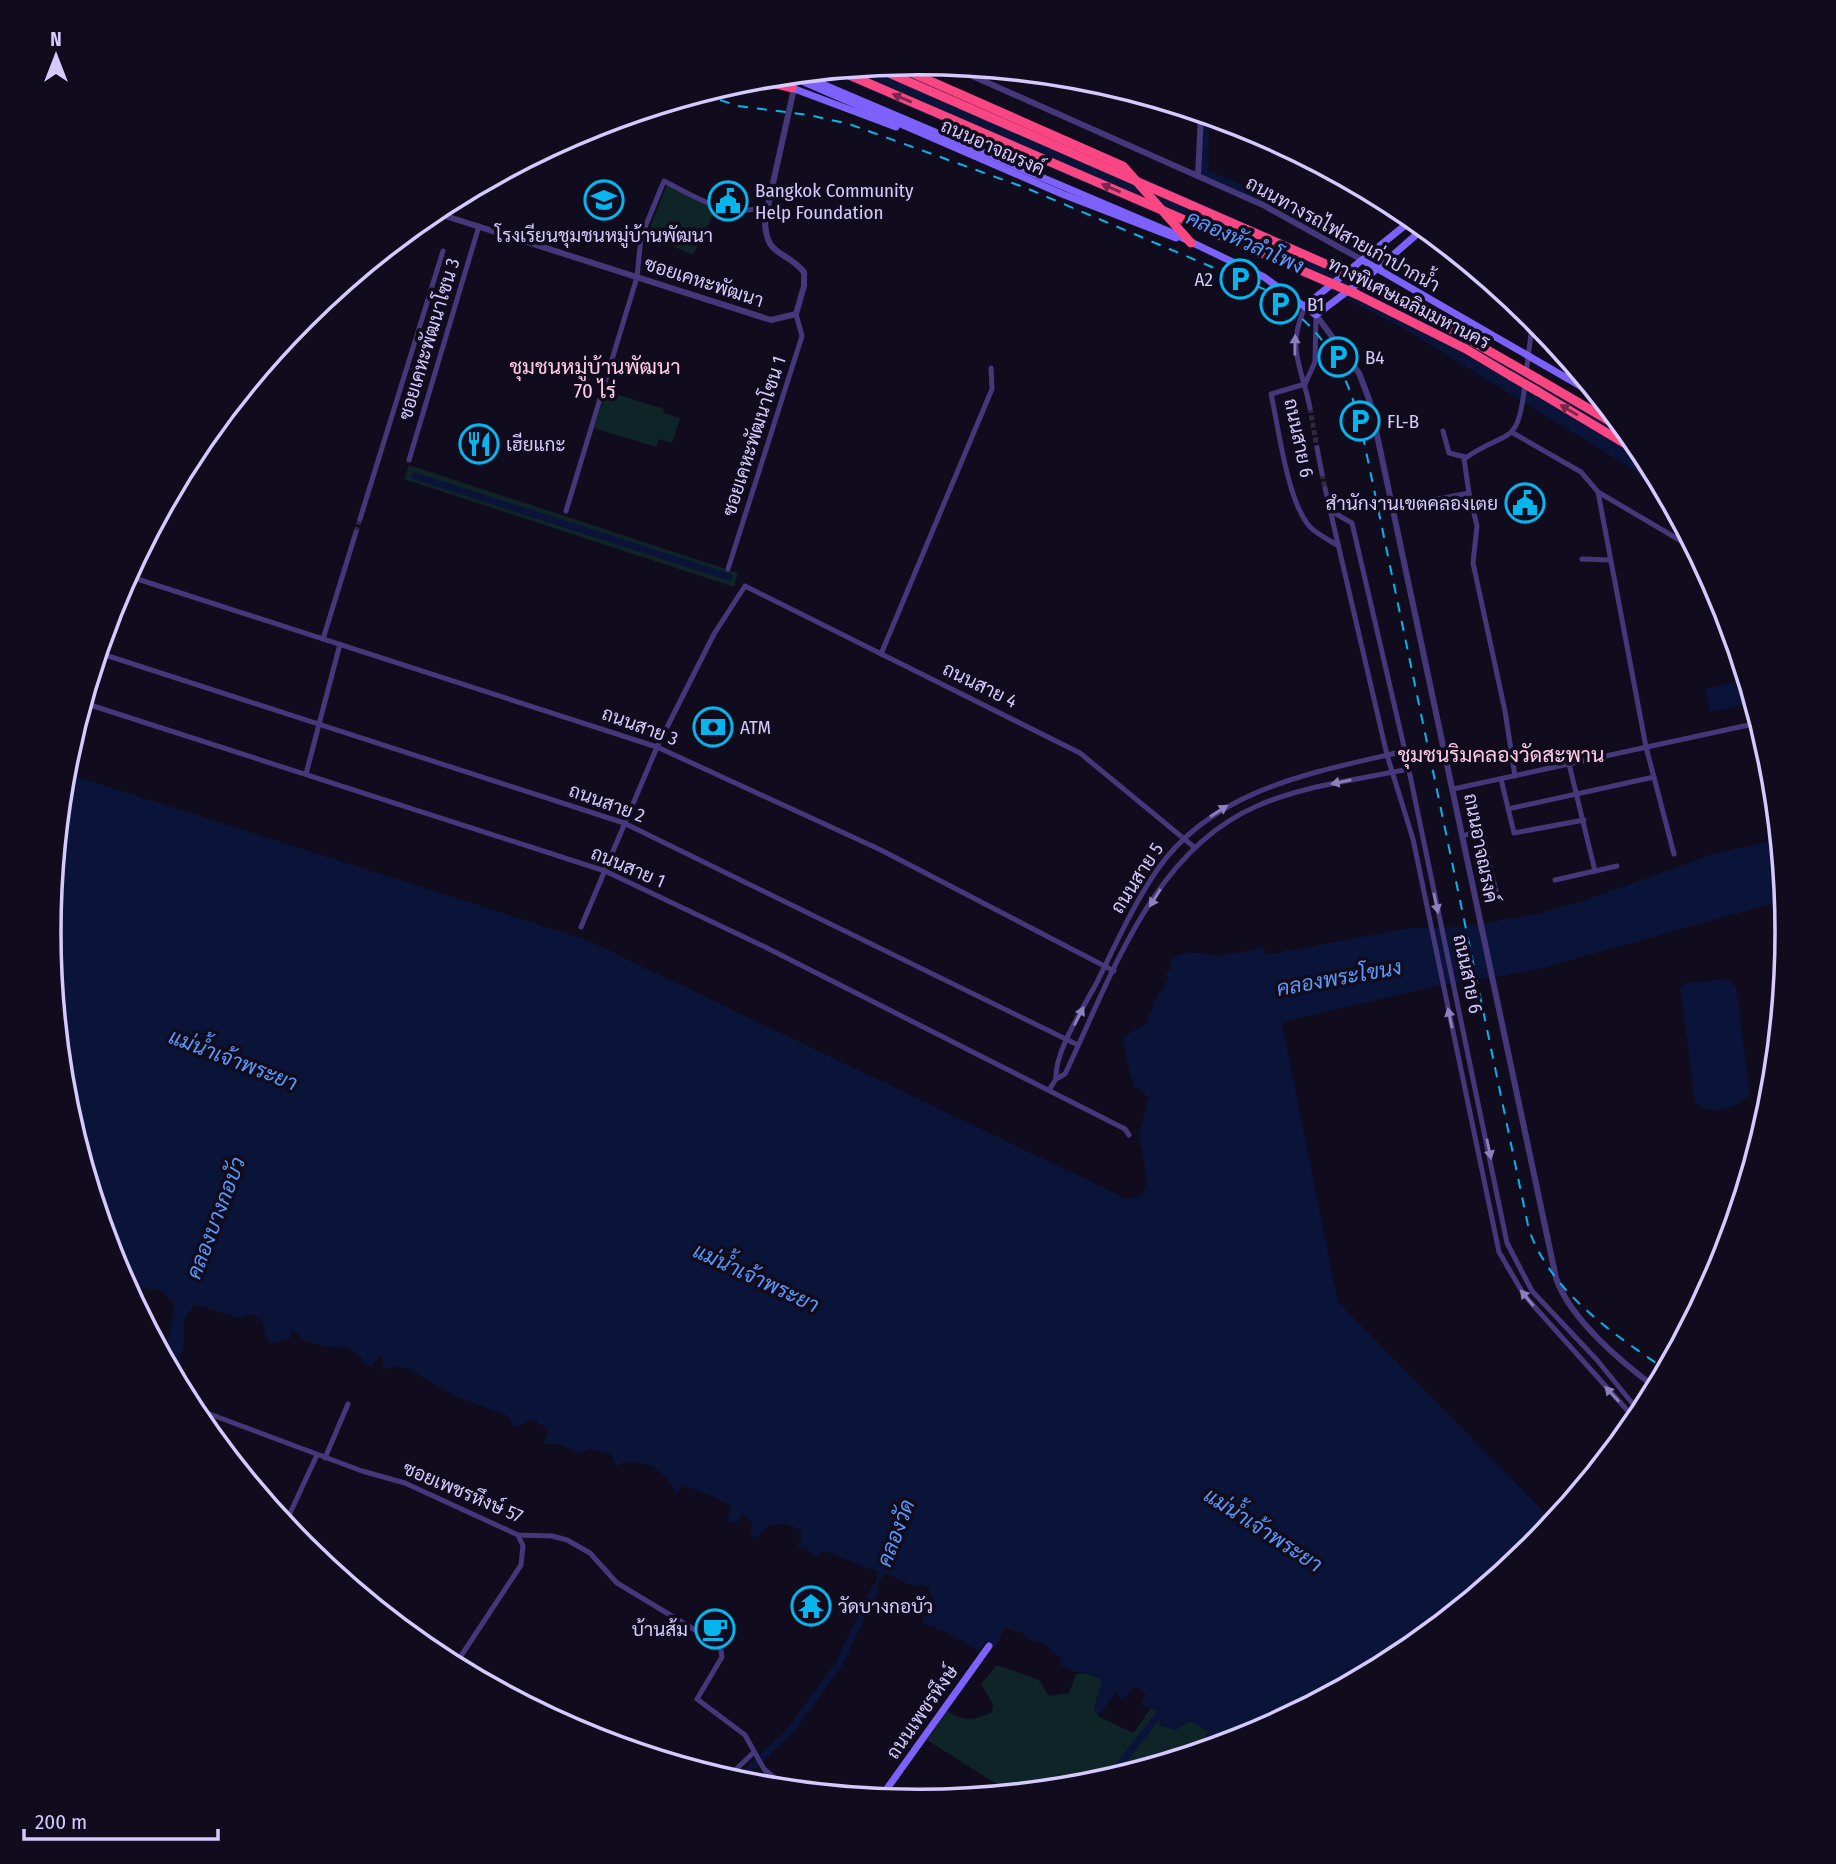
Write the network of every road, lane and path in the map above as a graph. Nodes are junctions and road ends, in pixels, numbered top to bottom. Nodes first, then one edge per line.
1 (916, 75) edge
2 (895, 76) edge
3 (975, 77) edge
4 (856, 78) edge
5 (811, 82) edge
6 (811, 83) edge
7 (793, 85) edge
8 (785, 86) edge
9 (792, 88) junction
10 (1201, 124) edge
11 (937, 139) junction
12 (1198, 176) junction
13 (769, 205) junction
14 (448, 216) edge
15 (479, 226) junction
16 (1404, 227) edge
17 (1415, 235) edge
18 (1189, 242) junction
19 (443, 251) dead end
20 (1364, 261) junction
21 (1377, 269) junction
22 (637, 277) junction
23 (1309, 304) junction
24 (796, 314) junction
25 (1316, 315) junction
26 (1531, 333) edge
27 (1528, 355) junction
28 (991, 368) dead end
29 (1575, 383) edge
30 (1306, 384) junction
31 (1310, 408) tunnel mouth
32 (1603, 417) edge
33 (1443, 431) dead end
34 (1513, 433) junction
35 (1619, 440) edge
36 (1317, 448) tunnel mouth
37 (1465, 457) junction
38 (409, 460) dead end
39 (1322, 474) tunnel mouth
40 (1325, 488) tunnel mouth
41 (1598, 492) junction
42 (1469, 493) junction
43 (1392, 508) junction
44 (566, 511) dead end
45 (1331, 511) junction
46 (360, 519) tunnel mouth
47 (356, 532) tunnel mouth
48 (1679, 540) edge
49 (1337, 545) junction
50 (1581, 559) dead end
51 (1610, 560) junction
52 (728, 569) dead end
53 (138, 579) edge
54 (323, 639) junction
55 (340, 644) junction
56 (881, 654) junction
57 (107, 656) edge
58 (91, 705) edge
59 (1749, 725) edge
60 (320, 727) junction
61 (657, 747) junction
62 (1646, 747) junction
63 (1405, 751) junction
64 (1387, 755) junction
65 (1569, 764) junction
66 (1408, 769) junction
67 (1392, 773) junction
68 (306, 774) junction
69 (1515, 776) junction
70 (1654, 777) junction
71 (1501, 779) junction
72 (1453, 789) junction
73 (1577, 794) junction
74 (1508, 809) junction
75 (1584, 820) junction
76 (624, 823) junction
77 (1463, 836) junction
78 (1184, 839) junction
79 (1194, 847) junction
80 (1674, 854) dead end
81 (1616, 866) dead end
82 (605, 871) junction
83 (1595, 871) junction
84 (1555, 880) dead end
85 (1498, 899) dead end
86 (581, 927) dead end
87 (1104, 967) junction
88 (1114, 971) junction
89 (1067, 1040) junction
90 (1079, 1045) junction
91 (1056, 1079) junction
92 (1049, 1090) junction
93 (1129, 1135) dead end
94 (1647, 1381) edge
95 (348, 1404) dead end
96 (1633, 1404) edge
97 (1628, 1411) edge
98 (210, 1414) edge
99 (317, 1455) junction
100 (325, 1458) junction
101 (290, 1514) edge
102 (518, 1535) junction
103 (989, 1646) dead end
104 (461, 1656) edge
105 (755, 1755) junction
106 (738, 1769) edge
107 (772, 1775) edge
108 (888, 1788) edge

1 - 18 highway
2 - 32 highway, ทางพิเศษเฉลิมมหานคร, bridge
3 - 12 street, ถนนทางรถไฟสายเก่าปากน้ำ
35 -> 4 highway, ทางพิเศษเฉลิมมหานคร, bridge
5 - 18 main road, ถนนอาจณรงค์
6 - 11 main road, ถนนอาจณรงค์
7 - 9 street
8 - 9 highway
9 - 11 main road
9 - 13 street
10 - 12 street
11 - 18 main road, ถนนอาจณรงค์
12 - 20 street, ถนนทางรถไฟสายเก่าปากน้ำ
13 - 22 street
13 - 24 street
14 - 15 street, ซอยเคหะพัฒนา
15 - 22 street, ซอยเคหะพัฒนา
15 - 38 street, ซอยเคหะพัฒนาโซน 3
16 - 20 main road
17 - 21 main road
18 - 23 main road, ถนนอาจณรงค์
19 - 46 street
20 - 21 main road, ถนนทางรถไฟสายเก่าปากน้ำ
20 - 23 main road
21 - 25 main road
21 - 27 main road, ถนนทางรถไฟสายเก่าปากน้ำ
22 - 24 street, ซอยเคหะพัฒนา
22 - 44 street
23 - 25 main road, ถนนอาจณรงค์
30 -> 23 street, ถนนสาย 6
24 - 52 street, ซอยเคหะพัฒนาโซน 1
25 - 30 street, ถนนสาย 6
25 - 43 street, ถนนอาจณรงค์
26 - 27 street
27 - 29 main road, ถนนทางรถไฟสายเก่าปากน้ำ
27 - 34 street, bridge
28 - 56 street
30 - 31 street, ถนนสาย 6
30 - 49 street, ถนนสาย 6
33 - 37 street
34 - 37 street
34 - 41 street
36 - 39 street, ถนนสาย 6
37 - 42 street
40 - 45 street, ถนนสาย 6
41 - 48 street
41 - 51 street
42 - 43 street
42 - 69 street
43 - 72 street, ถนนอาจณรงค์
45 - 49 street, ถนนสาย 6
45 - 63 street, ถนนสาย 6
47 - 54 street
49 - 64 street, ถนนสาย 6
50 - 51 street
51 - 62 street
53 - 54 street, ถนนสาย 3
54 - 55 street, ถนนสาย 3
55 - 60 street
55 - 61 street, ถนนสาย 3
56 - 61 street, ถนนสาย 4
56 - 78 street, ถนนสาย 4
57 - 60 street, ถนนสาย 2
58 - 68 street, ถนนสาย 1
59 - 62 street
60 - 68 street
60 - 76 street, ถนนสาย 2
61 - 76 street
61 - 87 street, ถนนสาย 3
62 - 65 street
62 - 70 street
63 - 64 street, ถนนสาย 5
63 - 66 street, ถนนสาย 6
64 - 67 street, ถนนสาย 6
78 -> 64 street, ถนนสาย 5
65 - 69 street
65 - 73 street
66 - 67 street, ถนนสาย 5
66 -> 96 street, ถนนสาย 6
67 -> 79 street, ถนนสาย 5
97 -> 67 street, ถนนสาย 6
68 - 82 street, ถนนสาย 1
69 - 71 street
70 - 73 street
70 - 80 street
71 - 72 street
71 - 74 street
72 - 77 street, ถนนอาจณรงค์
73 - 74 street
73 - 75 street
74 - 75 street
75 - 83 street
76 - 82 street
76 - 89 street, ถนนสาย 2
77 - 85 street
77 - 94 street, ถนนอาจณรงค์
78 - 79 street, ถนนสาย 4
78 - 87 street, ถนนสาย 5
79 -> 88 street, ถนนสาย 5
81 - 83 street
82 - 86 street
82 - 92 street, ถนนสาย 1
83 - 84 street
87 - 88 street, ถนนสาย 3
89 -> 87 street, ถนนสาย 5
88 - 90 street, ถนนสาย 5
89 - 90 street, ถนนสาย 2
89 - 91 street, ถนนสาย 5
90 - 91 street, ถนนสาย 5
91 - 92 street, ถนนสาย 5
92 - 93 street, ถนนสาย 1
95 - 100 street
98 - 99 street, ซอยเพชรหึงษ์ 57
99 - 100 street, ซอยเพชรหึงษ์ 57
99 - 101 street
100 - 102 street, ซอยเพชรหึงษ์ 57
102 - 104 street
102 - 105 street, ซอยเพชรหึงษ์ 57
103 - 108 main road, ถนนเพชรหึงษ์
105 - 106 street
105 - 107 street, ซอยเพชรหึงษ์ 57

